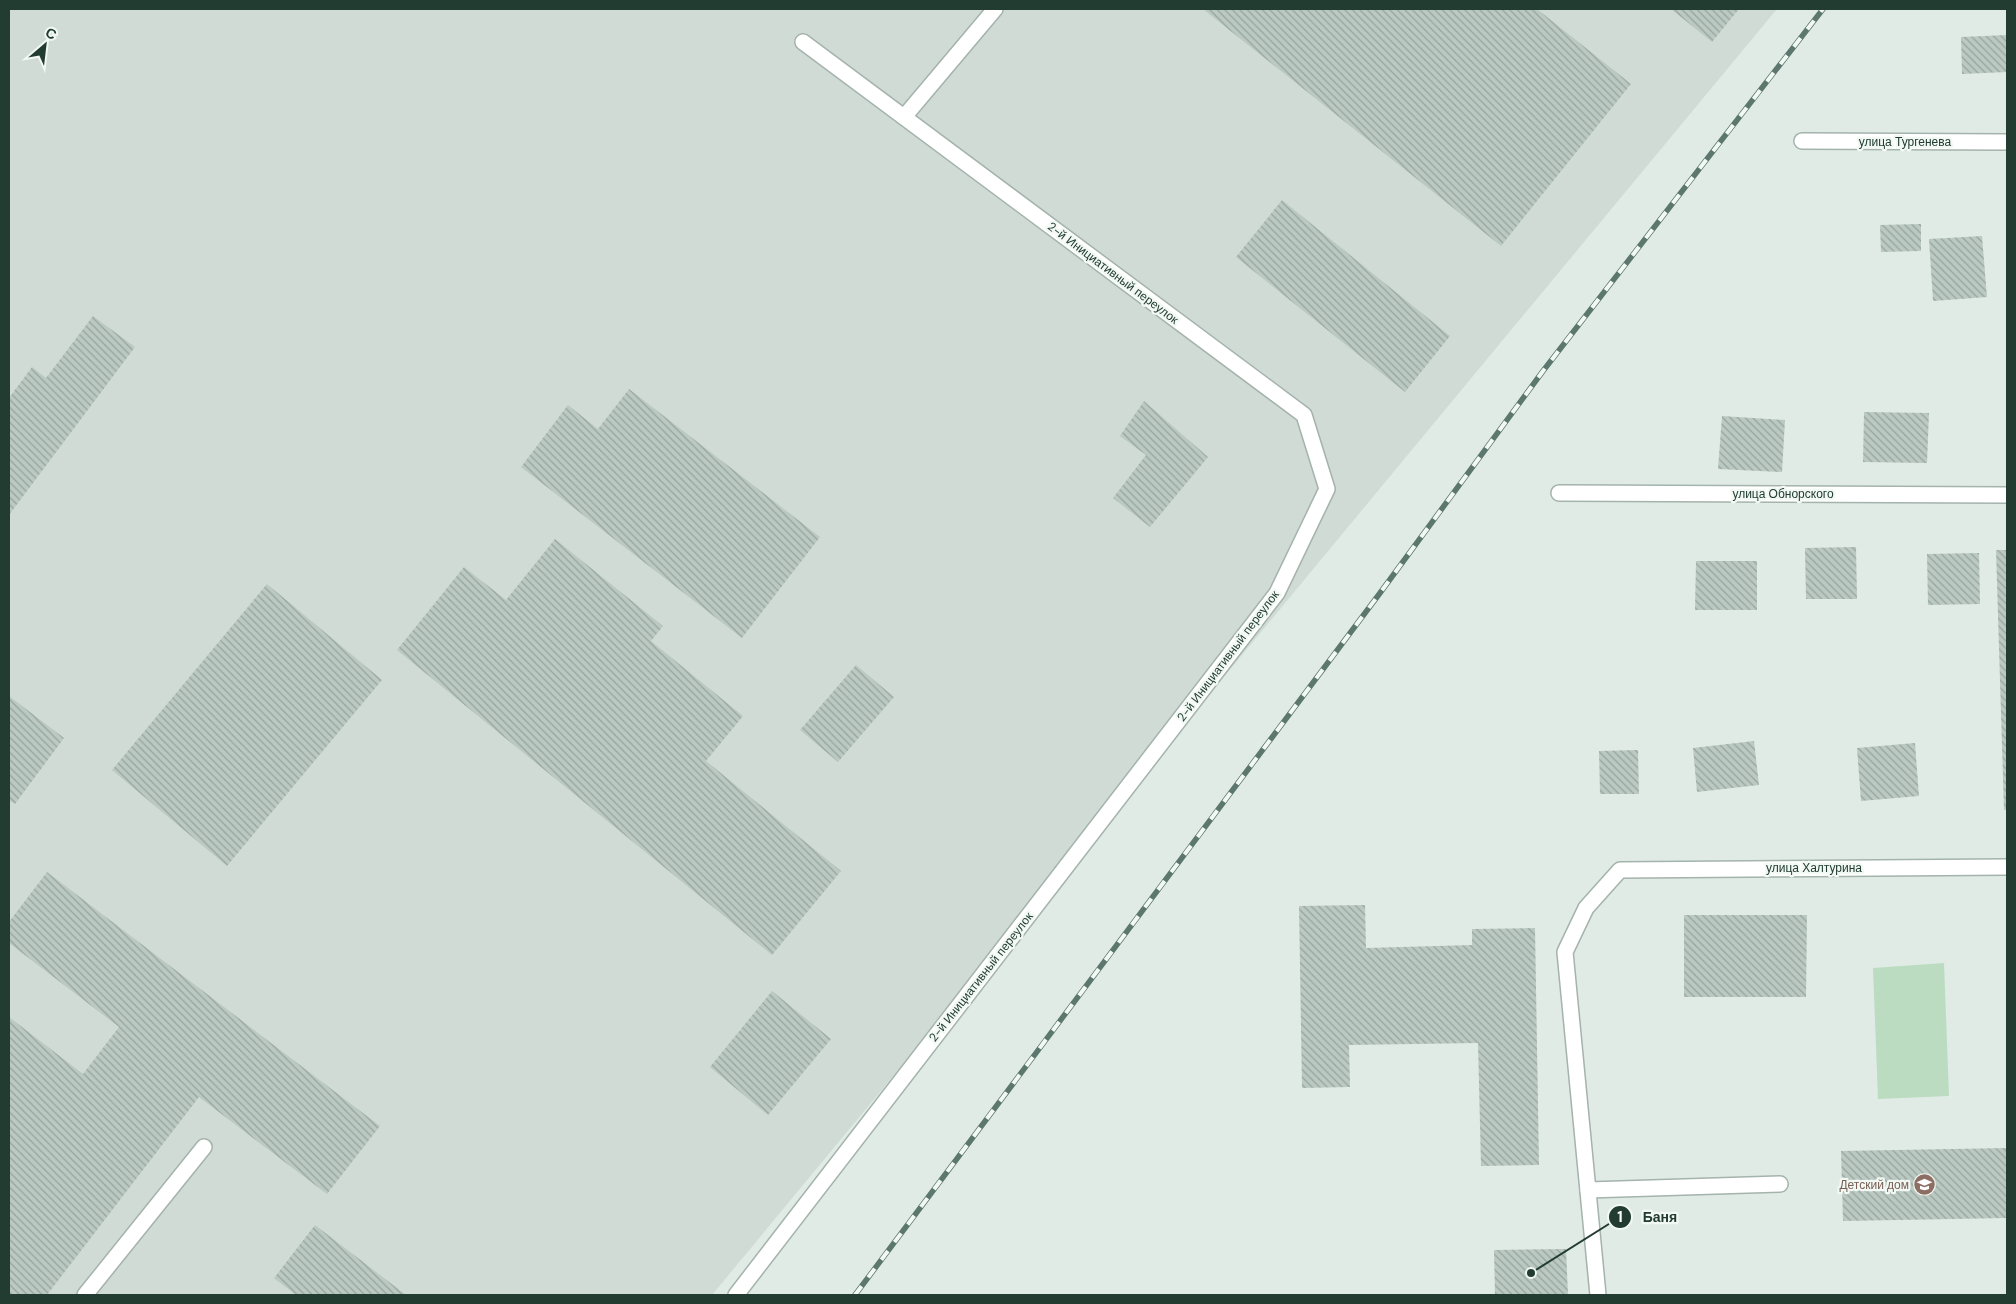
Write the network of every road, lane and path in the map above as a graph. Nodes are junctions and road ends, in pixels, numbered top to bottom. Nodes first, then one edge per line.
1 (995, 9) edge
2 (803, 42) dead end
3 (904, 117) junction
4 (1802, 141) dead end
5 (2007, 142) edge
6 (1559, 493) dead end
7 (2007, 495) edge
8 (2007, 867) edge
9 (204, 1147) dead end
10 (1780, 1184) dead end
11 (1588, 1190) junction
12 (85, 1295) edge
13 (736, 1295) edge
14 (1598, 1295) edge

1 - 3 street
2 - 3 street, 2-й Инициативный переулок
3 - 13 street, 2-й Инициативный переулок
4 - 5 street, улица Тургенева
6 - 7 street, улица Обнорского
8 - 11 street, улица Халтурина
9 - 12 street
10 - 11 street
11 - 14 street

